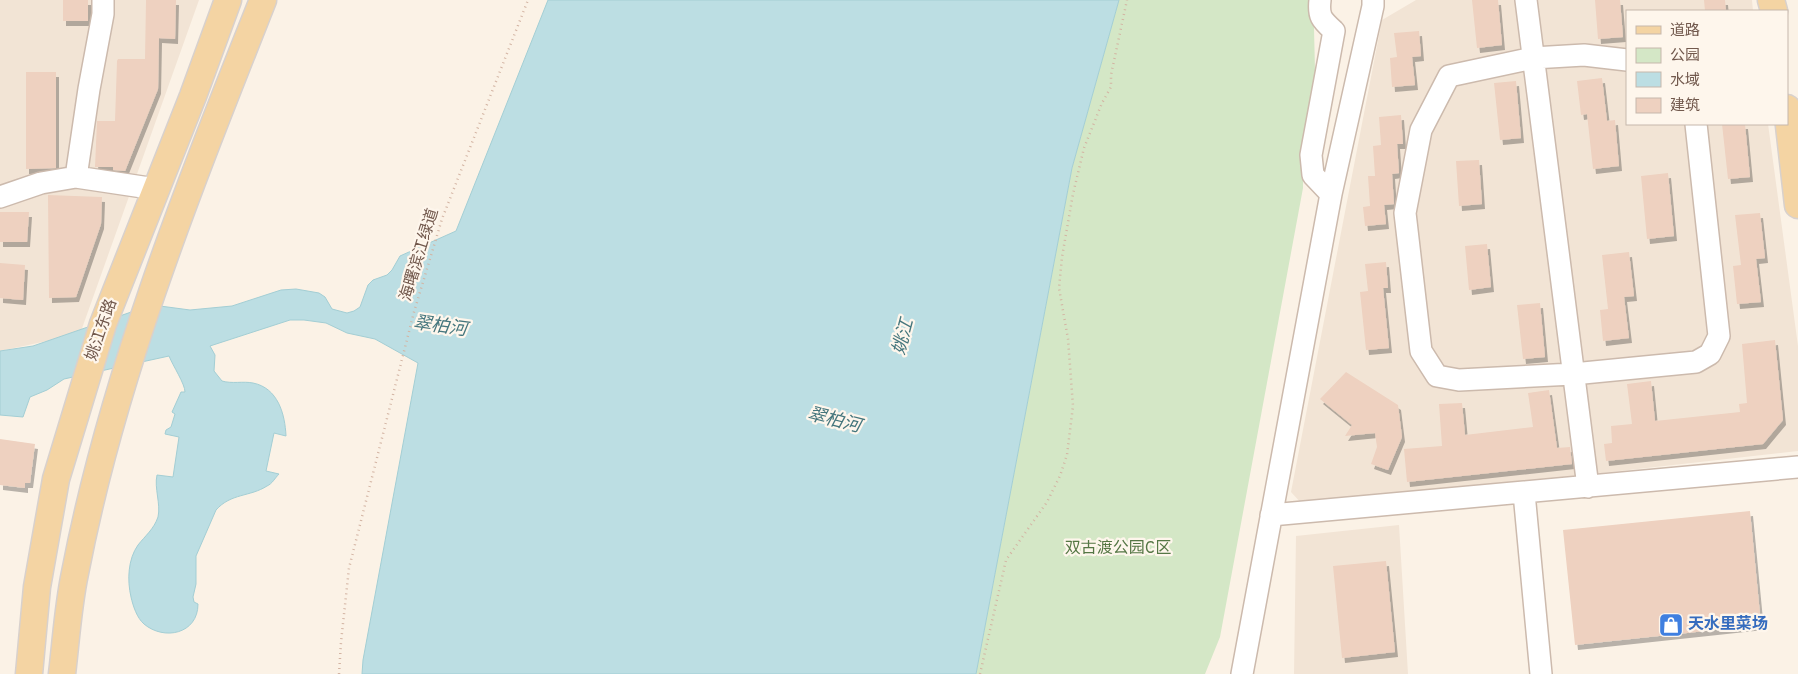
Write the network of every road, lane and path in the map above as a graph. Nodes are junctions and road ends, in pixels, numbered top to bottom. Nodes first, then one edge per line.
1 (103, 0) edge
2 (228, 0) edge
3 (263, 0) edge
4 (528, 0) edge
5 (1127, 0) edge
6 (1320, 0) edge
7 (1373, 0) edge
8 (1526, 0) edge
9 (1533, 58) junction
10 (1626, 60) edge
11 (1788, 117) edge
12 (1696, 125) edge
13 (76, 177) junction
14 (156, 189) junction
15 (1331, 194) junction
16 (0, 197) edge
17 (1798, 205) edge
18 (1573, 374) junction
19 (1798, 468) edge
20 (1588, 487) junction
21 (1524, 493) junction
22 (1272, 516) junction
23 (29, 674) edge
24 (62, 674) edge
25 (339, 674) edge
26 (980, 674) edge
27 (1242, 674) edge
28 (1541, 674) edge

1 - 13 street
2 - 14 main road, 姚江东路
3 - 24 main road
4 - 25 path, 海曙滨江绿道
5 - 26 path
6 - 15 street
7 - 15 street
8 - 9 street
9 - 10 street
9 - 18 street
9 - 18 street
11 - 17 main road
12 - 18 street
13 - 14 street
13 - 16 street
14 - 23 main road, 姚江东路
15 - 22 street
18 - 20 street
19 - 20 street
20 - 21 street
21 - 22 street
21 - 28 street
22 - 27 street

